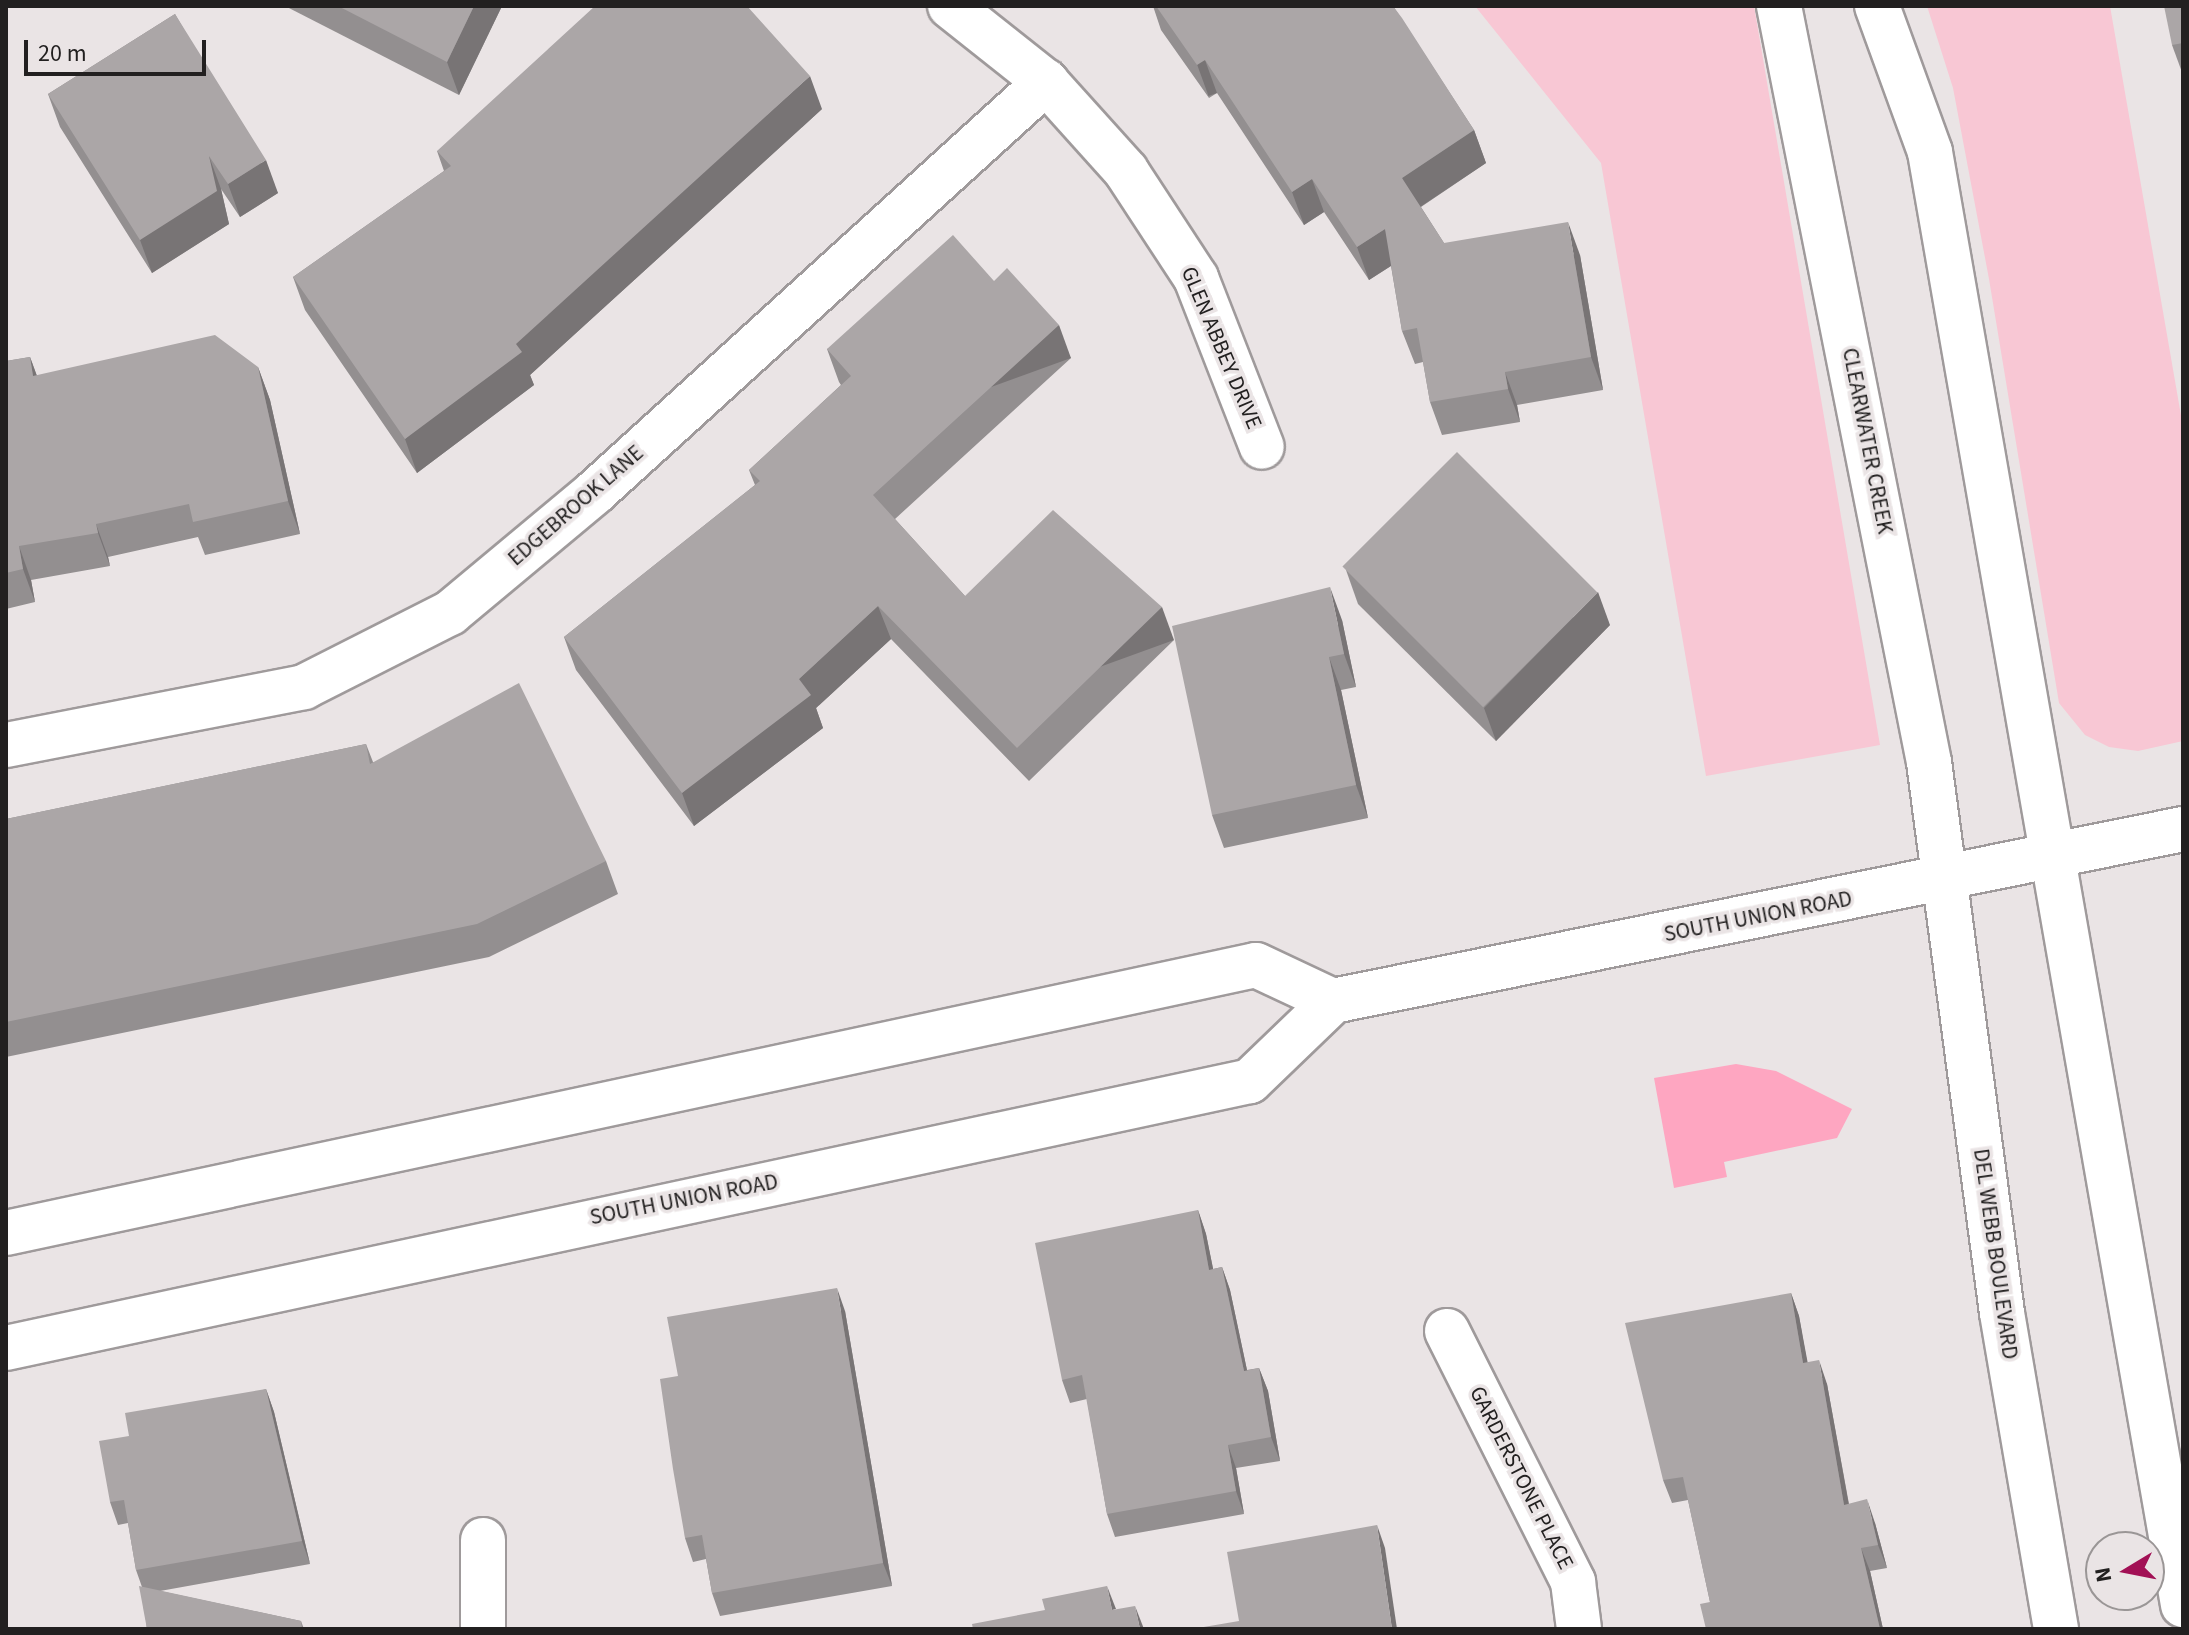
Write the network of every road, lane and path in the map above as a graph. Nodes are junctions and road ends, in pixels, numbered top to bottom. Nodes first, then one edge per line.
1 (950, 6) edge
2 (1779, 6) edge
3 (1877, 6) edge
4 (1046, 82) junction
5 (1262, 447) dead end
6 (6, 745) edge
7 (2183, 829) edge
8 (2050, 861) junction
9 (1944, 877) junction
10 (1333, 1001) junction
11 (6, 1233) edge
12 (1447, 1331) dead end
13 (6, 1348) edge
14 (483, 1540) dead end
15 (2183, 1605) edge
16 (483, 1629) edge
17 (1579, 1629) edge
18 (2056, 1629) edge

1 - 4 street, GLEN ABBEY DRIVE
2 - 9 street, CLEARWATER CREEK
3 - 8 street
4 - 5 street, GLEN ABBEY DRIVE
4 - 6 street, EDGEBROOK LANE
7 - 8 street, SOUTH UNION ROAD
8 - 9 street, SOUTH UNION ROAD
8 - 15 street
9 - 10 street, SOUTH UNION ROAD
9 - 18 street, DEL WEBB BOULEVARD
10 - 11 street
10 - 13 street, SOUTH UNION ROAD
12 - 17 street, GARDERSTONE PLACE
14 - 16 street

